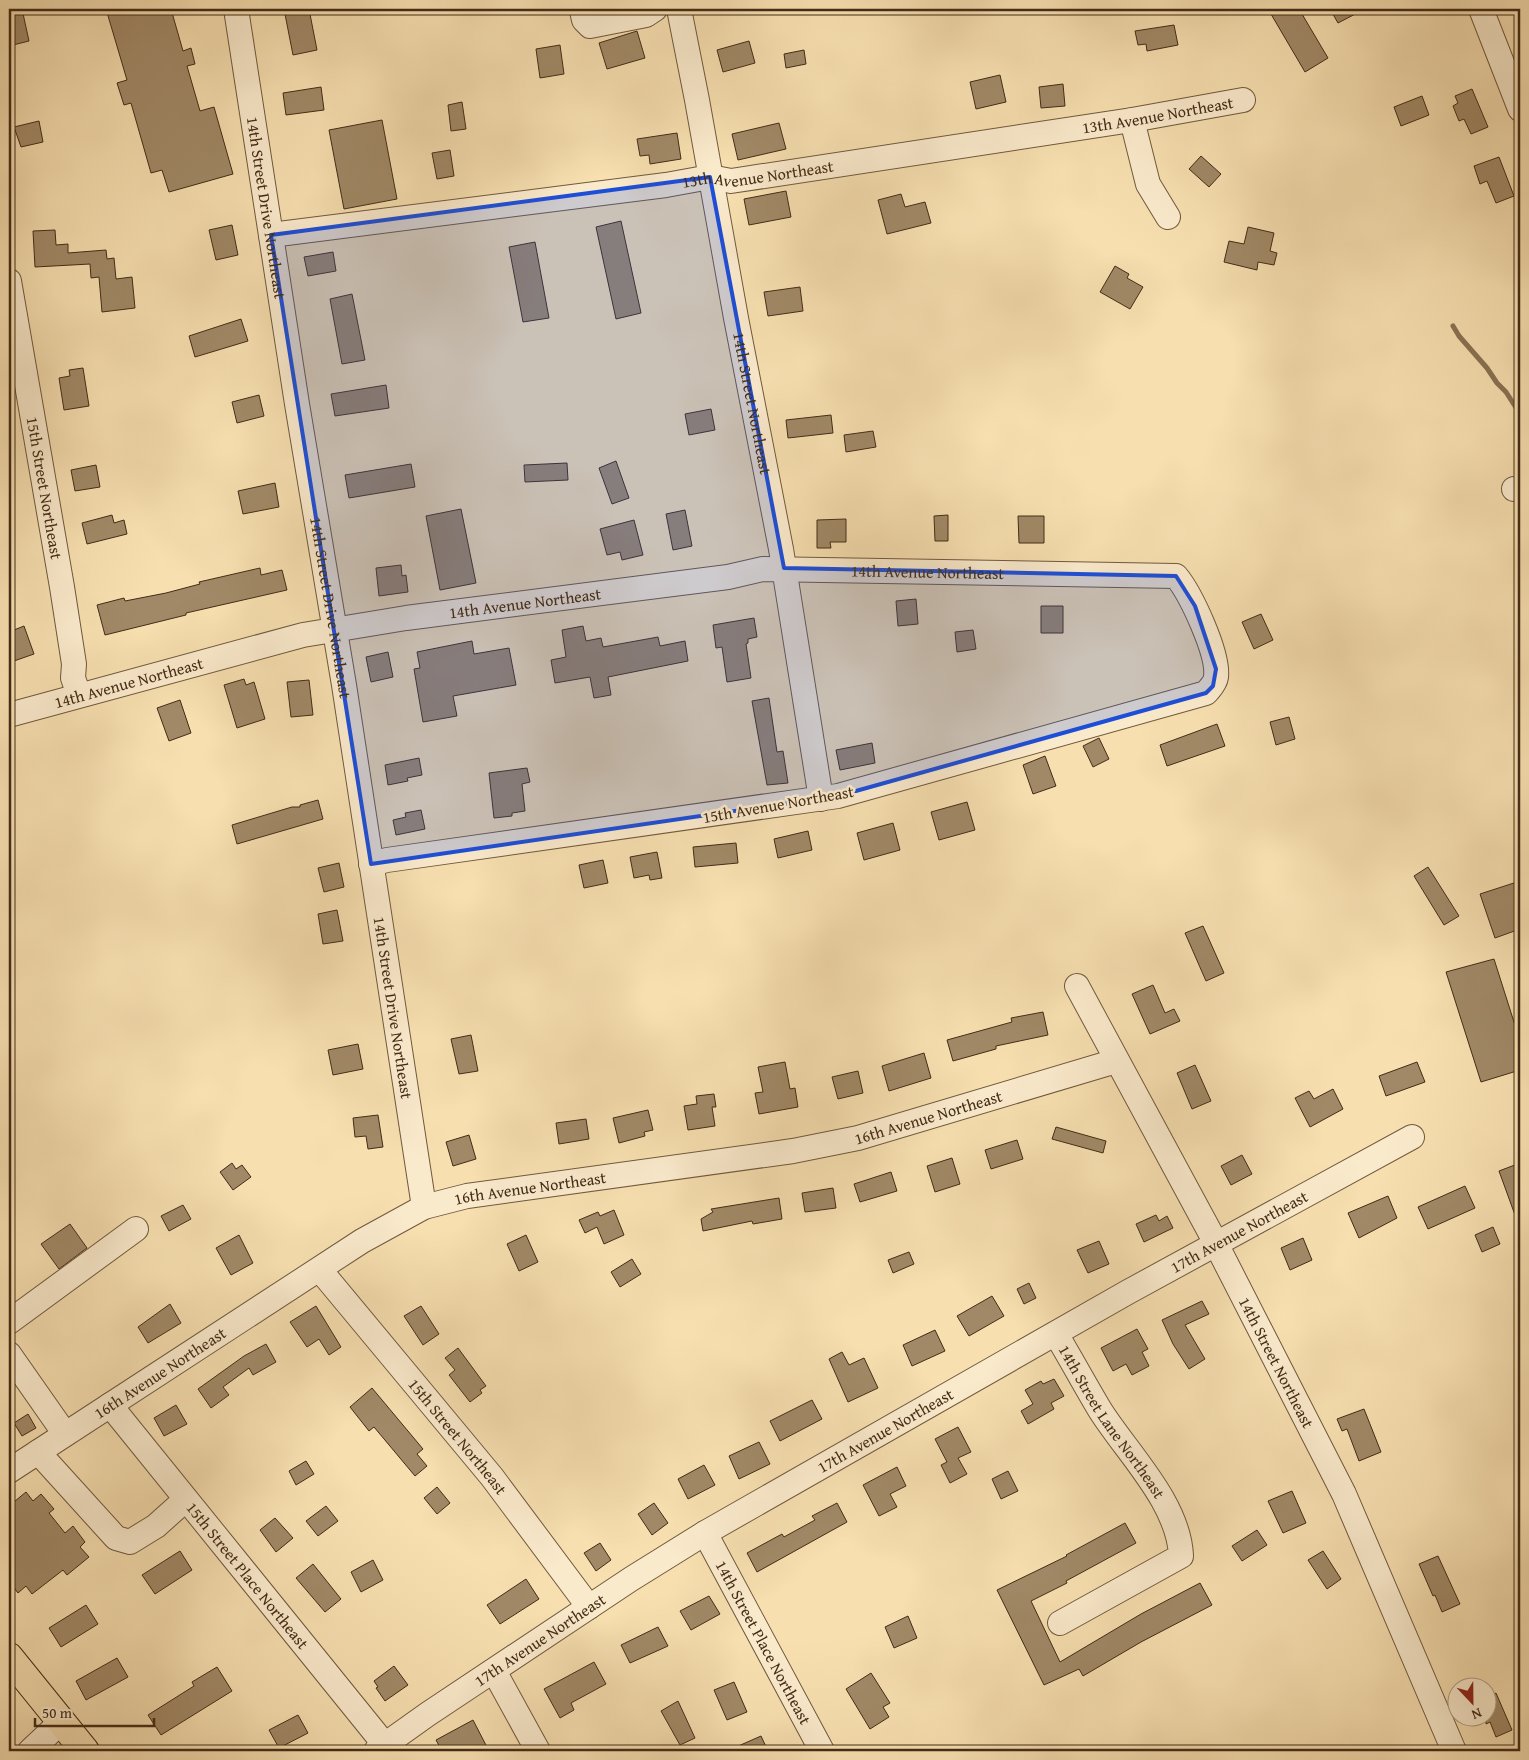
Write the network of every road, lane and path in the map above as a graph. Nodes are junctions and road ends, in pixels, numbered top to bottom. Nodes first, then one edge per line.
1 (236, 9) edge
2 (585, 9) edge
3 (655, 9) edge
4 (679, 9) edge
5 (1481, 9) edge
6 (1243, 100) dead end
7 (1520, 109) edge
8 (1132, 120) junction
9 (710, 177) junction
10 (1168, 216) dead end
11 (271, 235) junction
12 (9, 281) edge
13 (784, 568) junction
14 (334, 630) junction
15 (1206, 694) joint
16 (79, 695) junction
17 (9, 715) edge
18 (821, 799) junction
19 (370, 864) junction
20 (1076, 986) dead end
21 (1116, 1060) junction
22 (1412, 1137) dead end
23 (424, 1208) junction
24 (136, 1229) dead end
25 (1216, 1245) junction
26 (320, 1270) junction
27 (9, 1322) edge
28 (1056, 1334) junction
29 (9, 1354) edge
30 (110, 1406) junction
31 (65, 1434) junction
32 (38, 1452) junction
33 (9, 1471) edge
34 (185, 1500) junction
35 (705, 1533) junction
36 (589, 1607) junction
37 (1060, 1623) dead end
38 (9, 1656) edge
39 (494, 1671) junction
40 (62, 1721) junction
41 (380, 1748) edge
42 (30, 1751) edge
43 (85, 1751) edge
44 (538, 1751) edge
45 (822, 1751) edge
46 (1454, 1751) edge

1 - 11 street, 14th Street Drive Northeast
2 - 3 street
4 - 9 street, 14th Street Northeast
5 - 7 street
6 - 8 street, 13th Avenue Northeast
8 - 9 street, 13th Avenue Northeast
8 - 10 street
9 - 11 street, 13th Avenue Northeast
9 - 13 street, 14th Street Northeast
11 - 14 street, 14th Street Drive Northeast
12 - 16 street, 15th Street Northeast
13 - 14 street, 14th Avenue Northeast
13 - 15 street, 14th Avenue Northeast
13 - 18 street, 14th Street Northeast
14 - 16 street, 14th Avenue Northeast
14 - 19 street, 14th Street Drive Northeast
15 - 18 street, 15th Avenue Northeast
16 - 17 street, 14th Avenue Northeast
18 - 19 street, 15th Avenue Northeast
19 - 23 street, 14th Street Drive Northeast
20 - 21 street, 14th Street Northeast
21 - 23 street, 16th Avenue Northeast
21 - 25 street, 14th Street Northeast
22 - 25 street, 17th Avenue Northeast
23 - 26 street, 16th Avenue Northeast
24 - 27 street
25 - 28 street, 17th Avenue Northeast
25 - 46 street, 14th Street Northeast
26 - 30 street, 16th Avenue Northeast
26 - 36 street, 15th Street Northeast
28 - 35 street, 17th Avenue Northeast
28 - 37 street, 14th Street Lane Northeast
29 - 31 street
30 - 31 street, 16th Avenue Northeast
30 - 34 street, 15th Street Place Northeast
31 - 32 street, 16th Avenue Northeast
32 - 33 street, 16th Avenue Northeast
32 - 34 street
34 - 41 street, 15th Street Place Northeast
35 - 36 street, 17th Avenue Northeast
35 - 45 street, 14th Street Place Northeast
36 - 39 street, 17th Avenue Northeast
38 - 40 main road
39 - 41 street, 17th Avenue Northeast
39 - 44 street
40 - 42 street
40 - 43 main road

